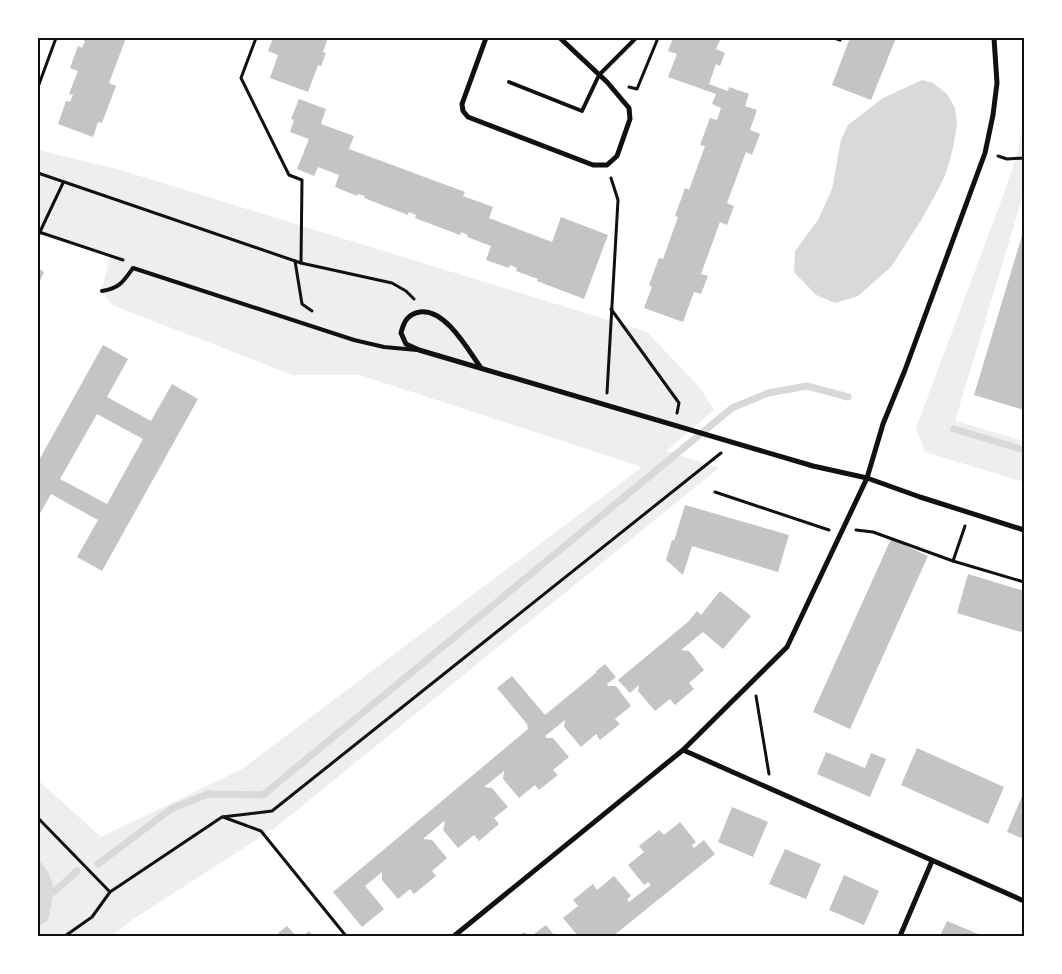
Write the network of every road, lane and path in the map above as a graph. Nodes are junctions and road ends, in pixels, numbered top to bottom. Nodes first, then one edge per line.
1 (56, 38) edge
2 (256, 38) edge
3 (486, 38) edge
4 (560, 38) edge
5 (636, 38) edge
6 (658, 38) edge
7 (834, 38) edge
8 (841, 38) edge
9 (994, 38) edge
10 (600, 75) junction
11 (509, 82) dead end
12 (607, 82) junction
13 (38, 87) edge
14 (985, 152) junction
15 (1024, 158) edge
16 (607, 165) junction
17 (38, 172) edge
18 (63, 183) junction
19 (38, 234) edge
20 (295, 262) junction
21 (301, 263) junction
22 (133, 268) junction
23 (102, 292) dead end
24 (611, 309) junction
25 (425, 312) junction
26 (317, 314) dead end
27 (419, 350) junction
28 (481, 368) junction
29 (606, 406) junction
30 (675, 426) junction
31 (711, 461) dead end
32 (867, 478) junction
33 (715, 492) dead end
34 (1024, 530) edge
35 (873, 532) dead end
36 (842, 535) junction
37 (961, 537) dead end
38 (953, 560) junction
39 (1024, 582) edge
40 (753, 680) junction
41 (683, 750) junction
42 (772, 789) junction
43 (222, 817) junction
44 (38, 818) edge
45 (932, 861) junction
46 (110, 892) junction
47 (1024, 902) edge
48 (65, 936) edge
49 (346, 936) edge
50 (454, 936) edge
51 (900, 936) edge

1 - 13 path
2 - 21 path
3 - 16 street
4 - 10 street
5 - 10 lane
6 - 12 path
7 - 8 path
9 - 14 street
10 - 11 lane
10 - 12 street
12 - 16 street
14 - 15 path
14 - 32 street
16 - 24 path
17 - 18 path
18 - 19 path
18 - 20 path
19 - 22 path
20 - 21 path
20 - 26 path
21 - 25 path
22 - 23 lane
22 - 27 lane
24 - 29 path
24 - 30 path
25 - 27 street
25 - 28 street
27 - 28 street
28 - 29 street
29 - 30 street
30 - 32 street
31 - 43 path
32 - 34 street
32 - 36 street
33 - 36 path
35 - 38 path
36 - 40 street
37 - 38 path
38 - 39 path
40 - 41 street
40 - 42 path
41 - 42 street
41 - 50 street
42 - 45 street
43 - 46 path
43 - 49 path
44 - 46 path
45 - 47 street
45 - 51 street
46 - 48 path

